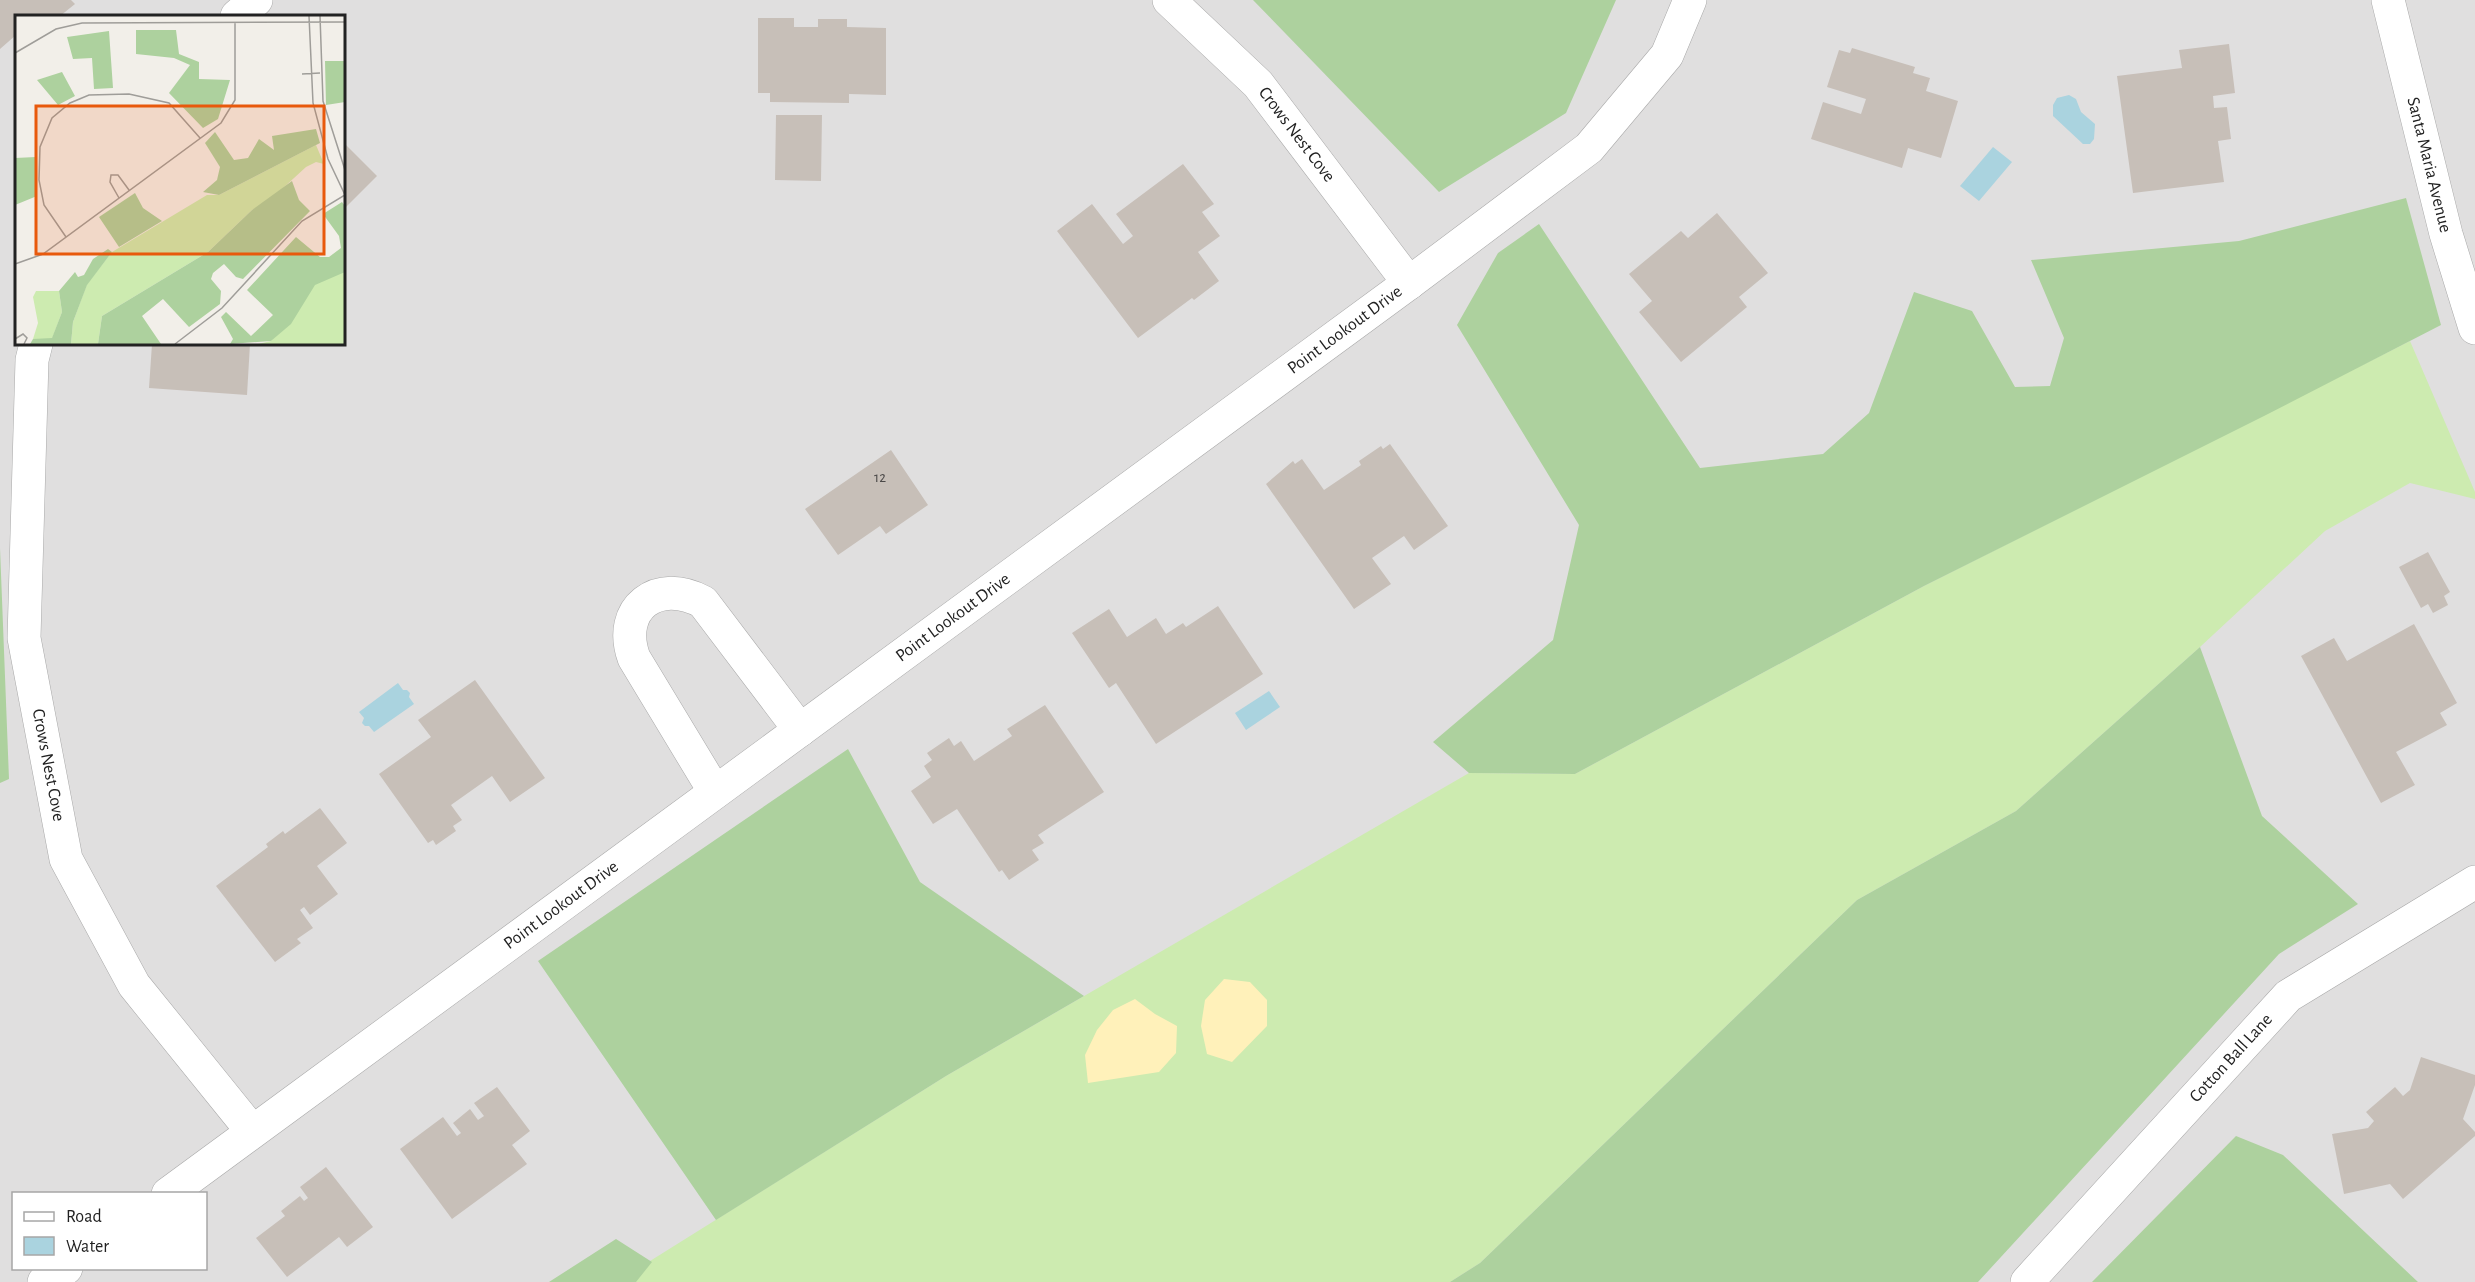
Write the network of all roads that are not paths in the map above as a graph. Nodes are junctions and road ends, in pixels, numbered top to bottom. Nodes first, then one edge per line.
1 (256, 0) edge
2 (1169, 0) edge
3 (1690, 0) edge
4 (2388, 0) edge
5 (238, 15) edge
6 (1409, 283) junction
7 (2475, 328) edge
8 (36, 345) edge
9 (800, 730) junction
10 (715, 792) junction
11 (2475, 882) edge
12 (252, 1131) junction
13 (171, 1192) edge
14 (64, 1270) edge
15 (44, 1282) edge
16 (2027, 1282) edge

1 - 5 street
2 - 6 street, Crows Nest Cove
3 - 6 street, Point Lookout Drive
4 - 7 street, Santa Maria Avenue
6 - 9 street, Point Lookout Drive
8 - 12 street, Crows Nest Cove
9 - 10 street, Point Lookout Drive
9 - 10 street
10 - 12 street, Point Lookout Drive
11 - 16 street, Cotton Ball Lane
12 - 13 street, Point Lookout Drive
14 - 15 street

